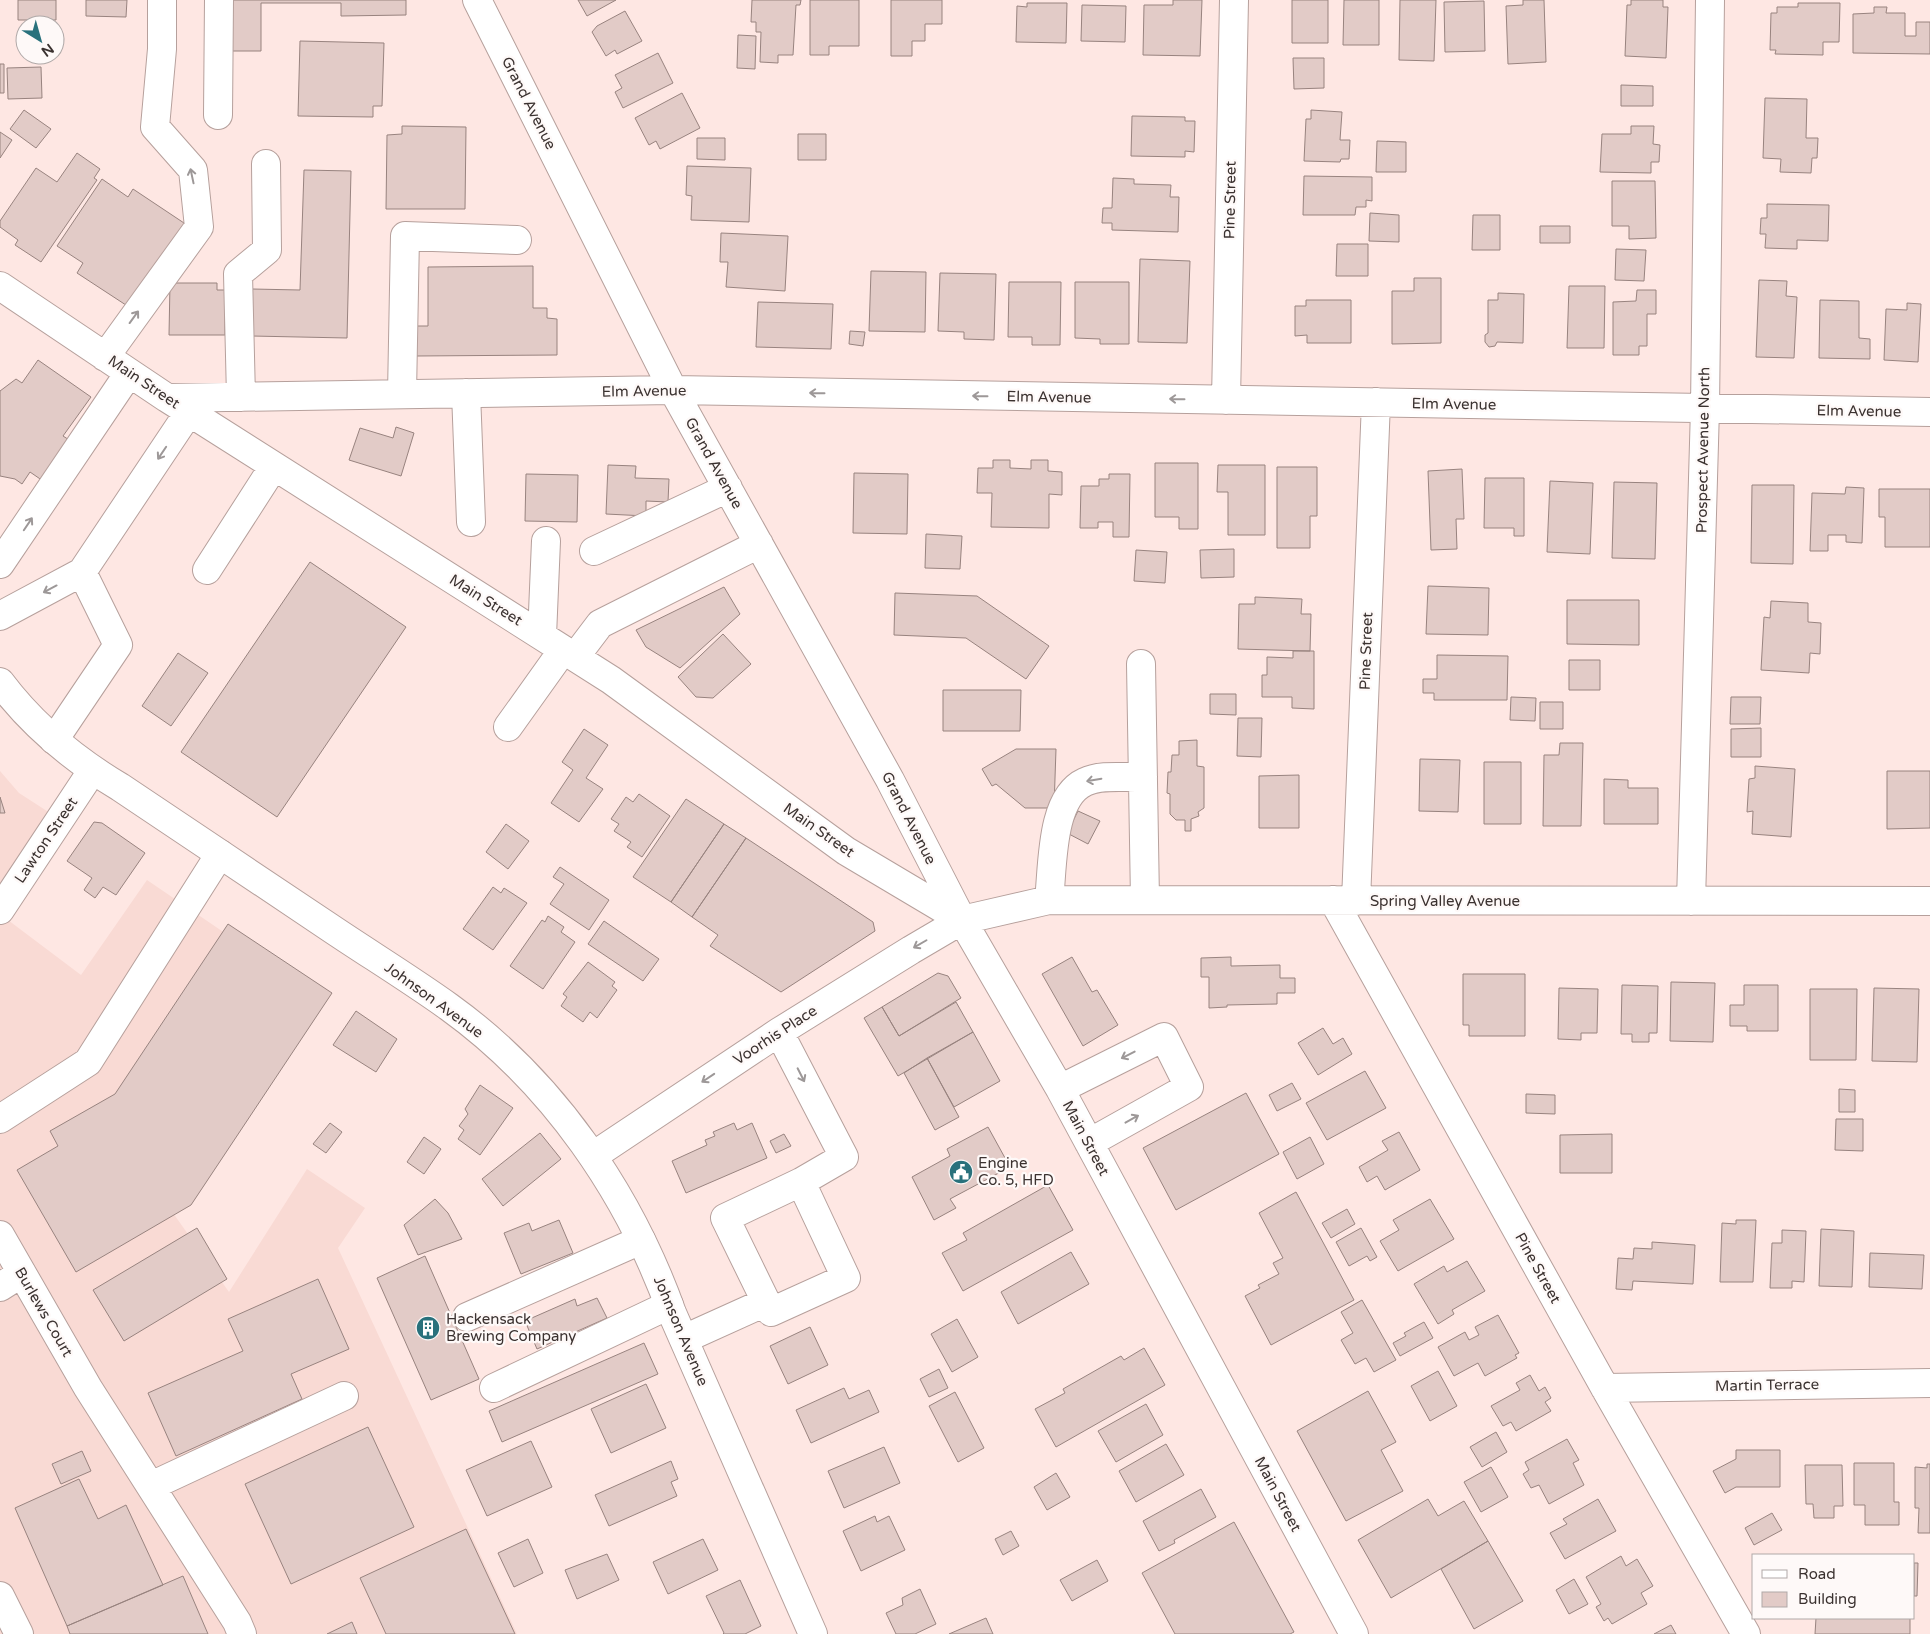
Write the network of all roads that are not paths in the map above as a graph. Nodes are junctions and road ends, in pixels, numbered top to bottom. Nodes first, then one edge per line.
1 (162, 0) edge
2 (219, 0) edge
3 (477, 0) edge
4 (1234, 0) edge
5 (1710, 0) edge
6 (218, 115) dead end
7 (266, 164) dead end
8 (517, 240) dead end
9 (0, 286) edge
10 (105, 357) junction
11 (129, 372) junction
12 (673, 390) junction
13 (466, 393) junction
14 (402, 394) junction
15 (241, 397) junction
16 (1226, 400) junction
17 (1376, 402) junction
18 (178, 405) junction
19 (1705, 408) junction
20 (1930, 412) edge
21 (274, 466) junction
22 (728, 488) junction
23 (471, 522) dead end
24 (546, 541) dead end
25 (759, 544) junction
26 (594, 551) dead end
27 (0, 564) edge
28 (207, 570) dead end
29 (82, 572) junction
30 (0, 616) edge
31 (560, 647) junction
32 (1141, 664) dead end
33 (0, 682) edge
34 (508, 727) dead end
35 (54, 740) junction
36 (92, 771) junction
37 (1143, 777) junction
38 (220, 854) junction
39 (1049, 900) junction
40 (1145, 900) junction
41 (1344, 900) junction
42 (1691, 901) junction
43 (1930, 901) edge
44 (0, 910) edge
45 (962, 920) junction
46 (778, 1032) junction
47 (1060, 1089) junction
48 (0, 1119) edge
49 (1089, 1143) junction
50 (593, 1156) junction
51 (801, 1182) junction
52 (0, 1235) edge
53 (641, 1240) junction
54 (11, 1280) edge
55 (766, 1302) junction
56 (669, 1305) junction
57 (467, 1317) dead end
58 (684, 1339) junction
59 (1930, 1383) edge
60 (494, 1388) dead end
61 (1605, 1388) junction
62 (344, 1396) dead end
63 (150, 1486) junction
64 (0, 1596) edge
65 (19, 1634) edge
66 (242, 1634) edge
67 (813, 1634) edge
68 (1354, 1634) edge
69 (1746, 1634) edge

10 -> 1 street
2 - 6 street
3 - 12 street, Grand Avenue
4 - 16 street, Pine Street
5 - 19 street, Prospect Avenue North
7 - 15 street
8 - 14 street
9 - 10 street, Main Street
10 - 11 street, Main Street
11 - 18 street, Main Street
27 -> 11 street
12 - 13 street, Elm Avenue
16 -> 12 street, Elm Avenue
12 - 22 street, Grand Avenue
13 - 14 street, Elm Avenue
13 - 23 street
14 - 15 street, Elm Avenue
15 - 18 street, Elm Avenue
16 - 17 street, Elm Avenue
17 - 19 street, Elm Avenue
17 - 41 street, Pine Street
18 - 21 street, Main Street
18 -> 29 street
19 - 20 street, Elm Avenue
19 - 42 street, Prospect Avenue North
21 - 28 street
21 - 31 street, Main Street
22 - 25 street, Grand Avenue
22 - 26 street
24 - 31 street
25 - 31 street
25 - 45 street, Grand Avenue
29 -> 30 street
29 - 35 street
31 - 34 street
31 - 45 street, Main Street
32 - 37 street
33 - 35 street, Johnson Avenue
35 - 36 street, Johnson Avenue
36 - 38 street, Johnson Avenue
36 - 44 street, Lawton Street
37 -> 39 street
37 - 40 street
38 - 48 street
38 - 50 street, Johnson Avenue
39 - 40 street, Spring Valley Avenue
39 - 45 street, Spring Valley Avenue
40 - 41 street, Spring Valley Avenue
41 - 42 street, Spring Valley Avenue
41 - 61 street, Pine Street
42 - 43 street, Spring Valley Avenue
45 -> 46 street, Voorhis Place
45 - 47 street, Main Street
46 -> 50 street, Voorhis Place
46 -> 51 street
47 - 49 street, Main Street
49 -> 47 street
49 - 68 street, Main Street
50 - 53 street, Johnson Avenue
51 - 55 street
51 - 55 street
52 - 54 street, Burlews Court
53 - 56 street, Johnson Avenue
53 - 57 street
54 - 63 street, Burlews Court
55 - 58 street
56 - 58 street, Johnson Avenue
56 - 60 street
58 - 67 street, Johnson Avenue
59 - 61 street, Martin Terrace
61 - 69 street, Pine Street
62 - 63 street
63 - 66 street, Burlews Court
64 - 65 street

